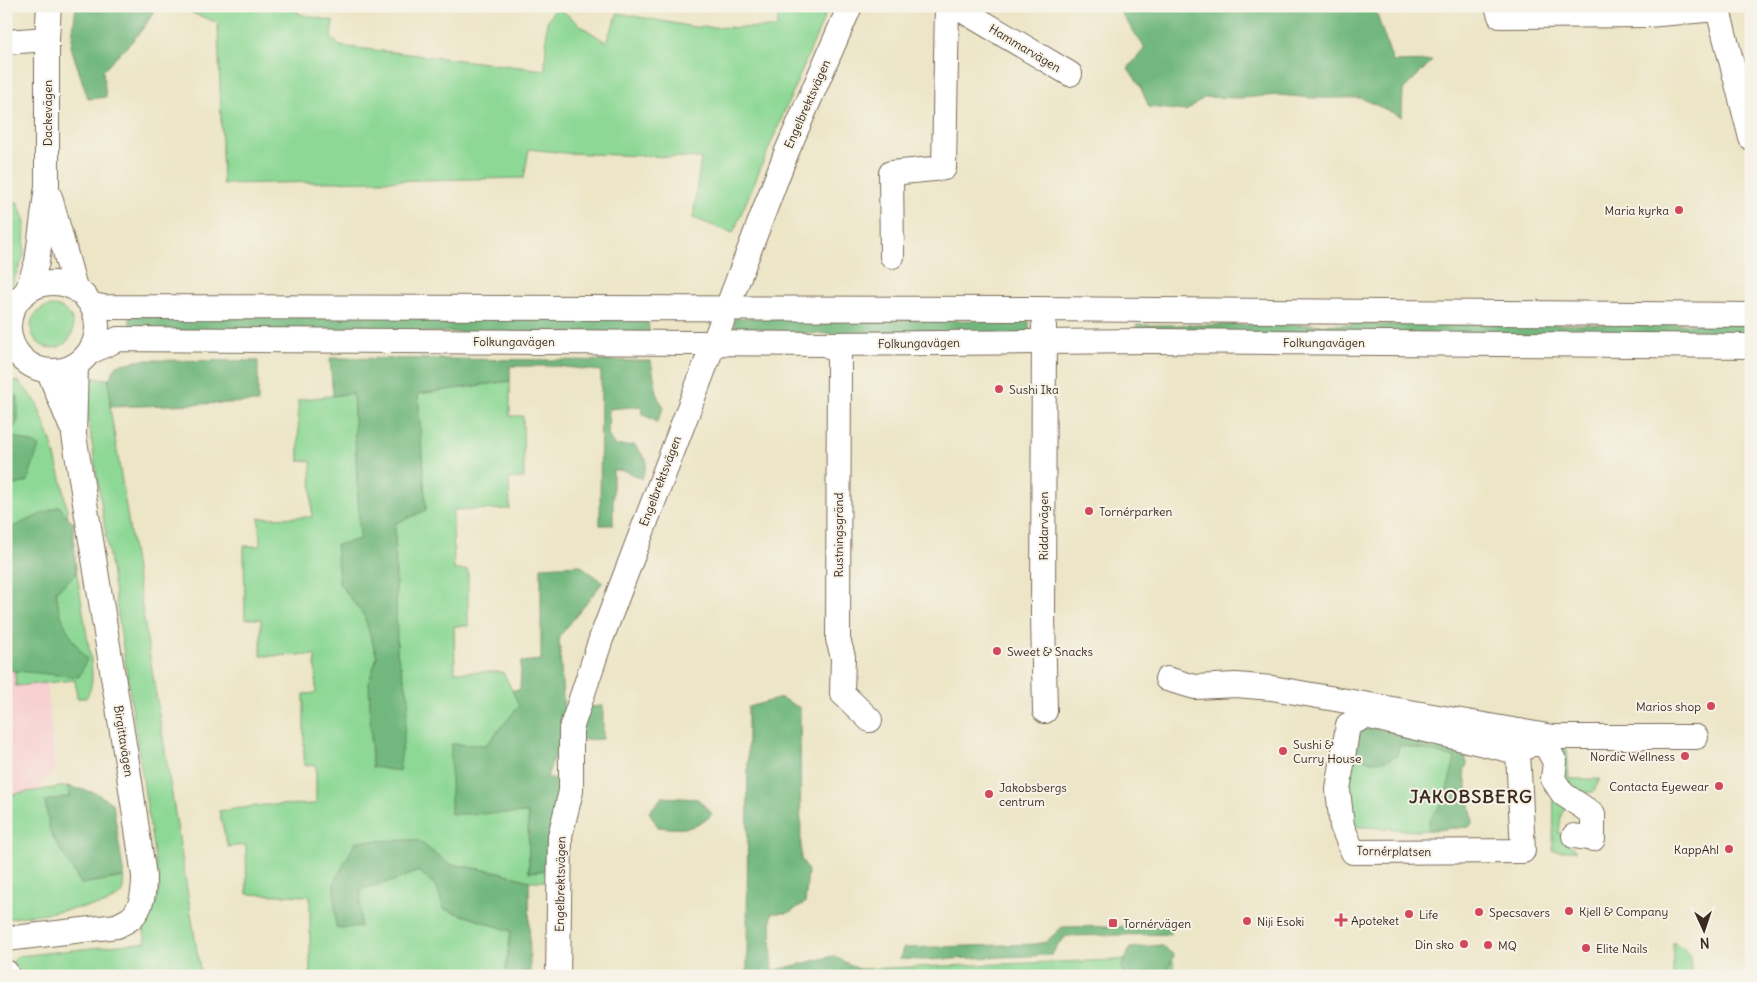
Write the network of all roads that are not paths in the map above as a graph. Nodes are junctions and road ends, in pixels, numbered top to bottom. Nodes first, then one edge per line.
1 (49, 6) edge
2 (850, 6) edge
3 (947, 6) edge
4 (955, 6) edge
5 (1497, 6) edge
6 (1717, 8) edge
7 (47, 40) junction
8 (6, 42) edge
9 (1070, 74) dead end
10 (1751, 138) edge
11 (47, 186) junction
12 (892, 256) dead end
13 (74, 288) junction
14 (16, 299) edge
15 (92, 305) junction
16 (727, 308) junction
17 (1044, 310) junction
18 (1751, 315) edge
19 (715, 342) junction
20 (1044, 342) junction
21 (827, 344) junction
22 (1751, 346) edge
23 (11, 354) edge
24 (83, 359) junction
25 (49, 372) junction
26 (74, 435) junction
27 (1167, 679) dead end
28 (1045, 711) dead end
29 (870, 720) dead end
30 (1696, 737) dead end
31 (1519, 742) junction
32 (1574, 836) dead end
33 (6, 939) edge
34 (6, 972) edge
35 (7, 976) edge
36 (558, 976) edge

1 - 7 street, Dackevägen
2 - 16 street, Engelbrektsvägen
3 - 12 street
4 - 9 street, Hammarvägen
5 - 6 street
6 - 10 street
7 - 8 street
7 - 11 street, Dackevägen
11 - 13 street, Dackevägen
11 - 14 street, Dackevägen
13 - 14 street
13 - 15 street
14 - 23 street
15 - 16 street
15 - 24 street
16 - 17 street
16 - 19 street, Engelbrektsvägen
17 - 18 street
17 - 20 street, Riddarvägen
19 - 21 street, Folkungavägen
19 - 24 street, Folkungavägen
19 - 36 street, Engelbrektsvägen
20 - 21 street, Folkungavägen
20 - 22 street, Folkungavägen
20 - 28 street, Riddarvägen
21 - 29 street, Rustningsgränd
23 - 25 street
24 - 25 street
24 - 26 street, Birgittavägen
25 - 26 street, Birgittavägen
26 - 33 street, Birgittavägen
27 - 31 street, Tornérplatsen
30 - 31 street, Tornérplatsen
31 - 31 street, Tornérplatsen
31 - 32 street, Tornérplatsen
34 - 35 street

